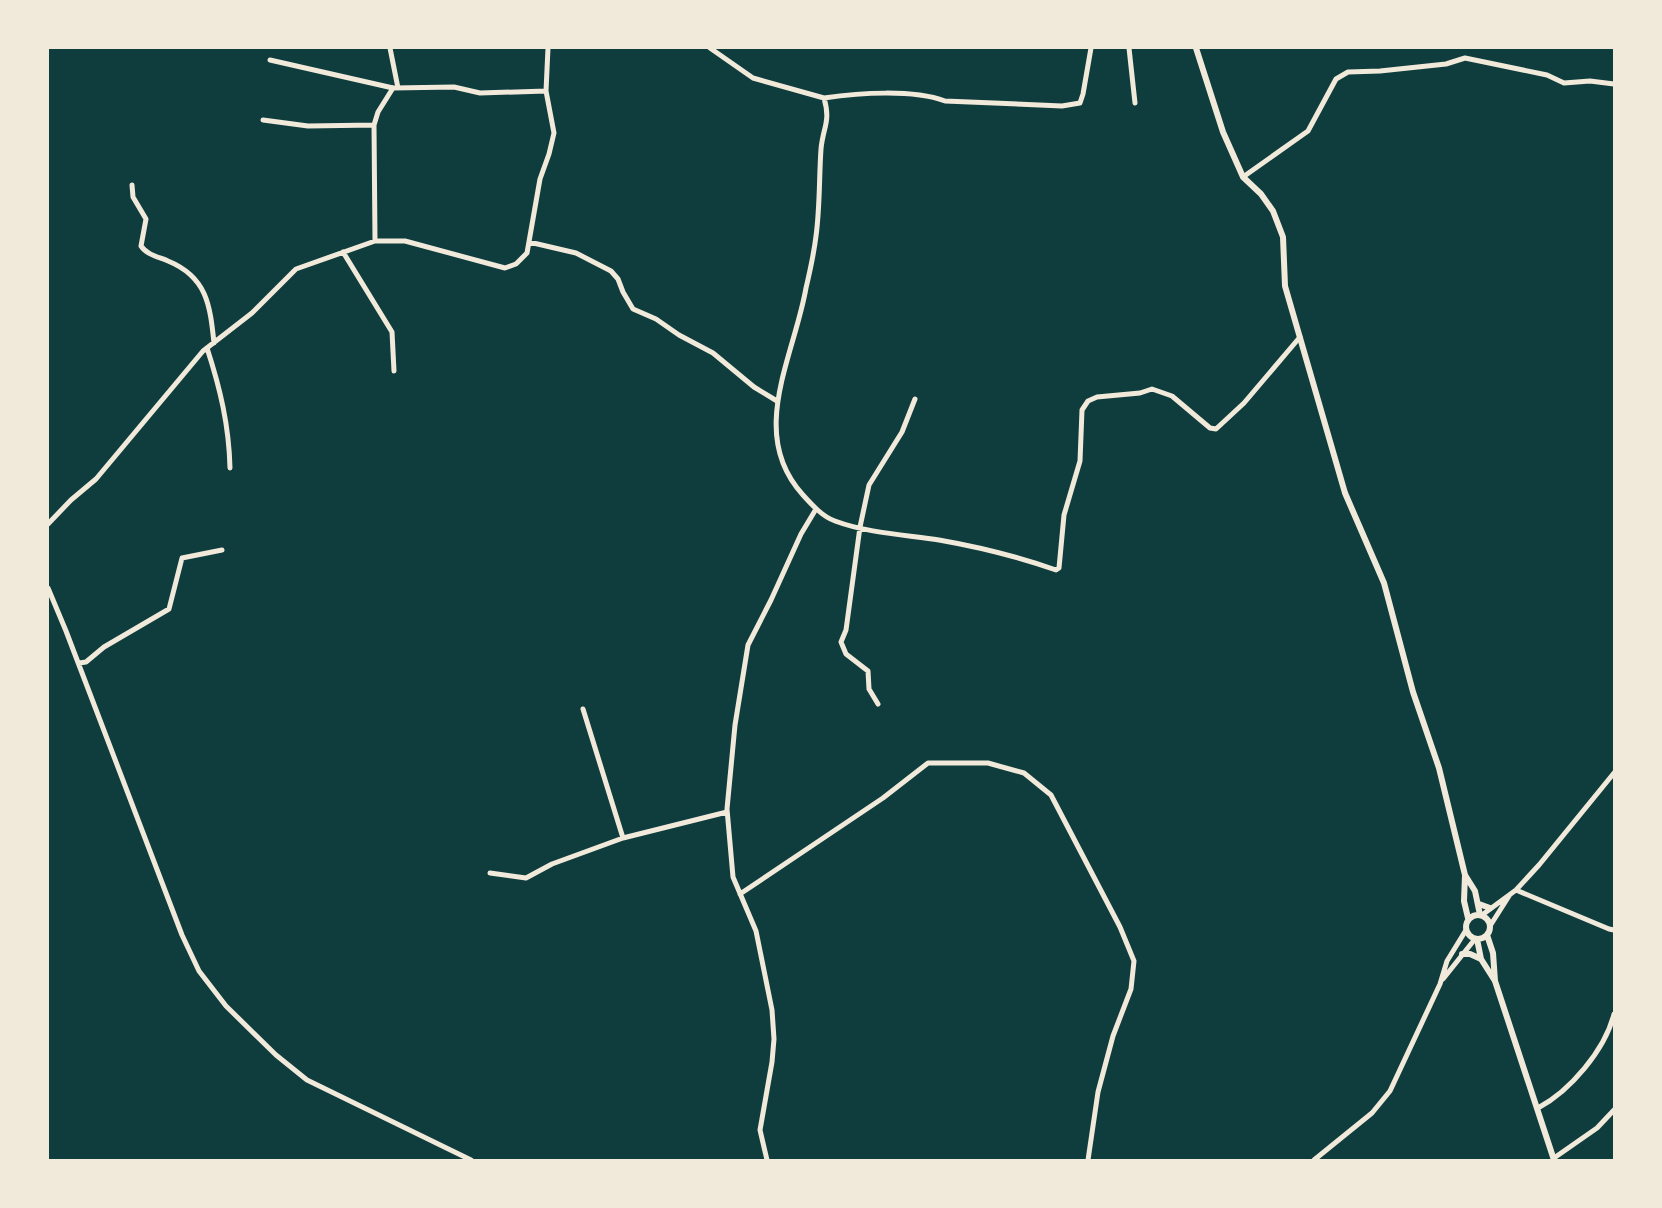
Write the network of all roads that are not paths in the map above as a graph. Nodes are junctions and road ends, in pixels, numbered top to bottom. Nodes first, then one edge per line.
1 (390, 48) edge
2 (548, 48) edge
3 (710, 48) edge
4 (1091, 48) edge
5 (1130, 48) edge
6 (1196, 48) edge
7 (270, 60) dead end
8 (1614, 84) edge
9 (395, 88) junction
10 (546, 91) junction
11 (824, 98) junction
12 (1135, 103) dead end
13 (263, 120) dead end
14 (374, 125) junction
15 (1243, 177) junction
16 (132, 186) dead end
17 (374, 241) junction
18 (529, 242) junction
19 (343, 252) junction
20 (1300, 337) junction
21 (214, 343) junction
22 (207, 348) junction
23 (394, 371) dead end
24 (915, 399) dead end
25 (777, 401) junction
26 (230, 468) dead end
27 (816, 509) junction
28 (48, 524) edge
29 (860, 527) junction
30 (222, 550) dead end
31 (48, 588) edge
32 (78, 663) junction
33 (878, 704) dead end
34 (583, 709) dead end
35 (1614, 773) edge
36 (727, 812) junction
37 (623, 838) junction
38 (490, 873) dead end
39 (1465, 875) junction
40 (1516, 890) junction
41 (740, 894) junction
42 (1510, 895) junction
43 (1479, 904) junction
44 (1490, 908) junction
45 (1481, 915) junction
46 (1468, 918) junction
47 (1490, 926) junction
48 (1466, 930) junction
49 (1614, 930) edge
50 (1487, 935) junction
51 (1476, 939) junction
52 (1462, 954) junction
53 (1481, 959) junction
54 (1494, 981) junction
55 (1440, 984) junction
56 (1614, 1014) edge
57 (1538, 1108) junction
58 (1614, 1110) edge
59 (1554, 1159) edge
60 (471, 1160) edge
61 (767, 1160) edge
62 (1088, 1160) edge
63 (1314, 1160) edge

1 - 9 street
2 - 10 street
3 - 11 street
4 - 11 street
5 - 12 street
6 - 15 street
7 - 9 street
8 - 15 street
9 - 10 street
9 - 14 street
10 - 18 street
11 - 25 street
13 - 14 street
14 - 17 street
15 - 20 street
16 - 21 street
17 - 18 street
17 - 19 street
18 - 25 street
19 - 21 street
19 - 23 street
20 - 29 street
20 - 39 street
21 - 22 street
22 - 26 street
22 - 28 street
24 - 29 street
25 - 27 street
27 - 29 street
27 - 36 street
29 - 33 street
30 - 32 street
31 - 32 street
32 - 60 street
34 - 37 street
35 - 40 street
36 - 37 street
36 - 41 street
37 - 38 street
39 - 43 street
39 - 46 street
40 - 42 street
40 - 49 street
41 - 61 street
41 - 62 street
42 - 44 street
42 - 47 street
43 - 44 street
43 - 45 street
44 - 45 street
45 - 46 street
45 - 47 street
46 - 48 street
47 - 50 street
48 - 51 street
48 - 55 street
50 - 51 street
50 - 54 street
51 - 52 street
51 - 53 street
52 - 53 street
52 - 55 street
53 - 54 street
54 - 57 street
55 - 63 street
56 - 57 street
57 - 59 street
58 - 59 street

